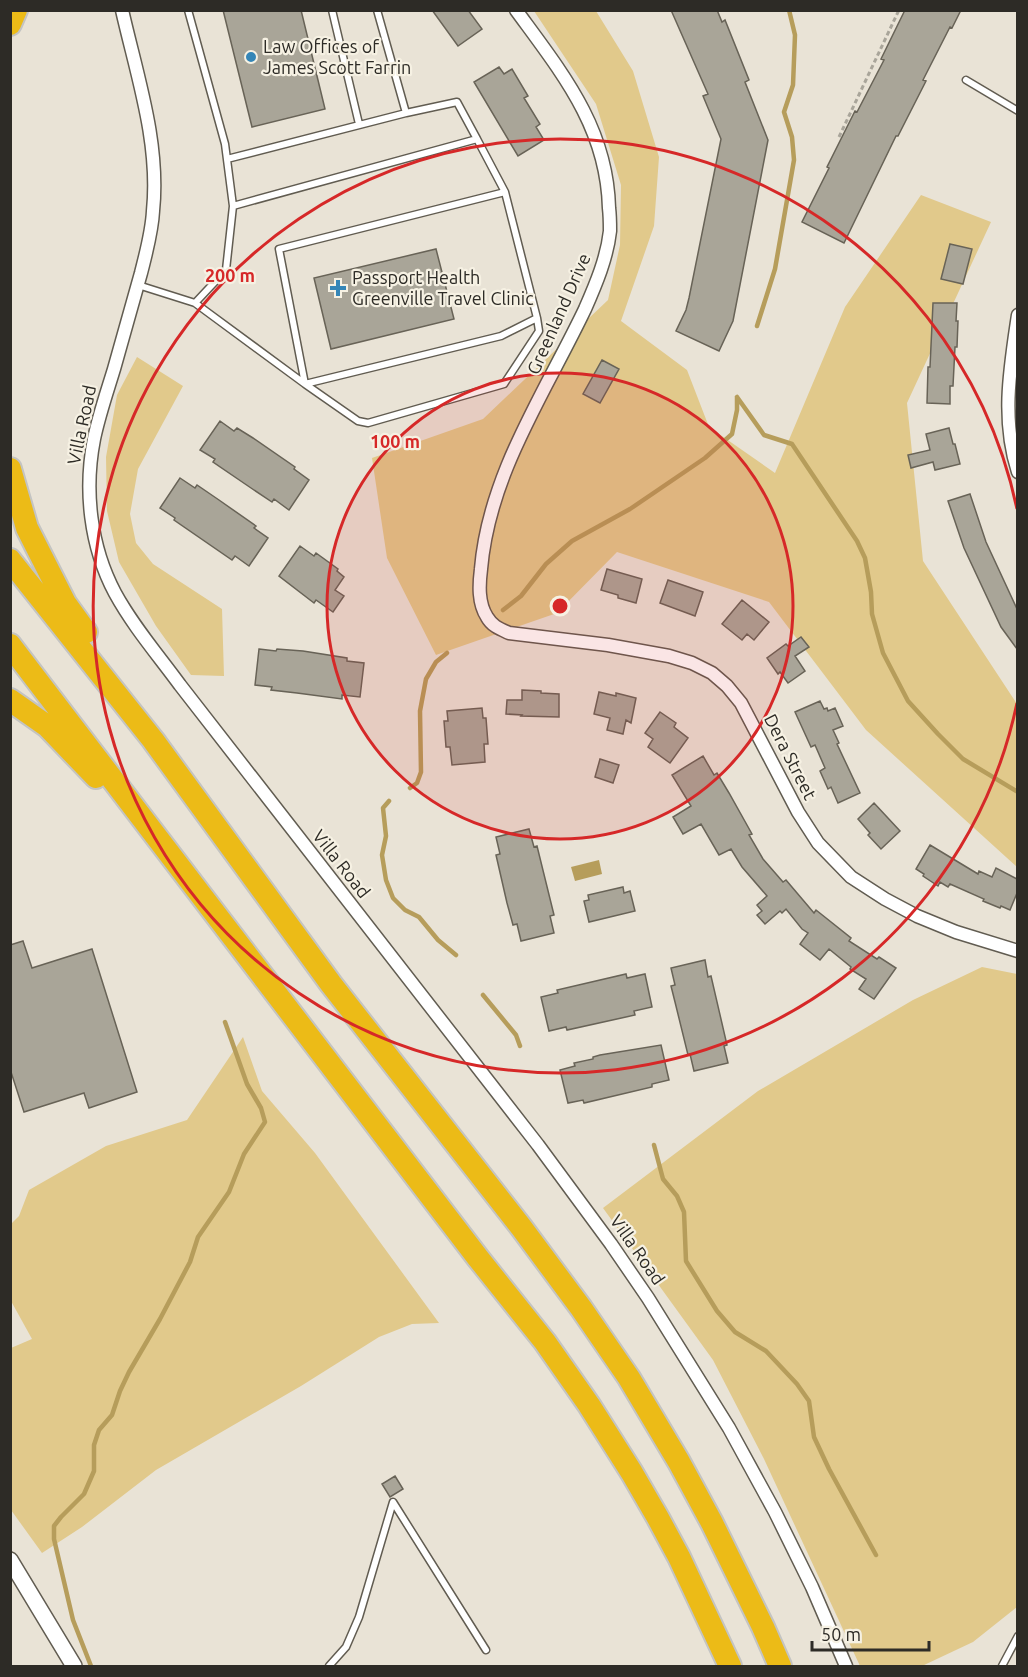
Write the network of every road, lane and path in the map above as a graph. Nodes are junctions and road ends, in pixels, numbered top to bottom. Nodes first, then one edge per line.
1 (16, 10) edge
2 (122, 10) edge
3 (188, 10) edge
4 (332, 10) edge
5 (377, 10) edge
6 (516, 10) edge
7 (899, 10) edge
8 (10, 24) edge
9 (966, 80) dead end
10 (1017, 111) edge
11 (406, 113) junction
12 (359, 124) junction
13 (839, 137) dead end
14 (477, 139) junction
15 (227, 159) junction
16 (505, 192) junction
17 (233, 206) junction
18 (138, 284) junction
19 (195, 303) junction
20 (1017, 315) edge
21 (537, 318) junction
22 (305, 384) junction
23 (10, 469) edge
24 (1017, 472) edge
25 (10, 560) edge
26 (509, 633) joint
27 (10, 645) edge
28 (10, 700) edge
29 (153, 740) junction
30 (181, 868) junction
31 (1017, 951) edge
32 (10, 1560) edge
33 (1017, 1636) edge
34 (486, 1650) dead end
35 (74, 1666) edge
36 (329, 1666) edge
37 (730, 1666) edge
38 (780, 1666) edge
39 (846, 1666) edge
40 (1002, 1666) edge

1 - 8 highway
2 - 18 street, Villa Road
3 - 15 lane
4 - 12 lane
5 - 11 lane
6 - 26 street, Greenland Drive
7 - 13 path
9 - 10 lane
11 - 12 lane
11 - 14 lane
12 - 15 lane
14 - 16 lane
14 - 17 lane
15 - 17 lane
16 - 21 lane
16 - 22 lane
17 - 19 lane
18 - 19 lane
18 - 39 street, Villa Road
19 - 22 lane
20 - 24 street
21 - 22 lane
21 - 22 lane
23 - 29 highway
25 - 29 highway
26 - 31 street, Dera Street
27 - 30 highway
28 - 30 highway
29 - 38 highway
30 - 37 highway
32 - 35 street
33 - 40 lane
34 - 36 lane

